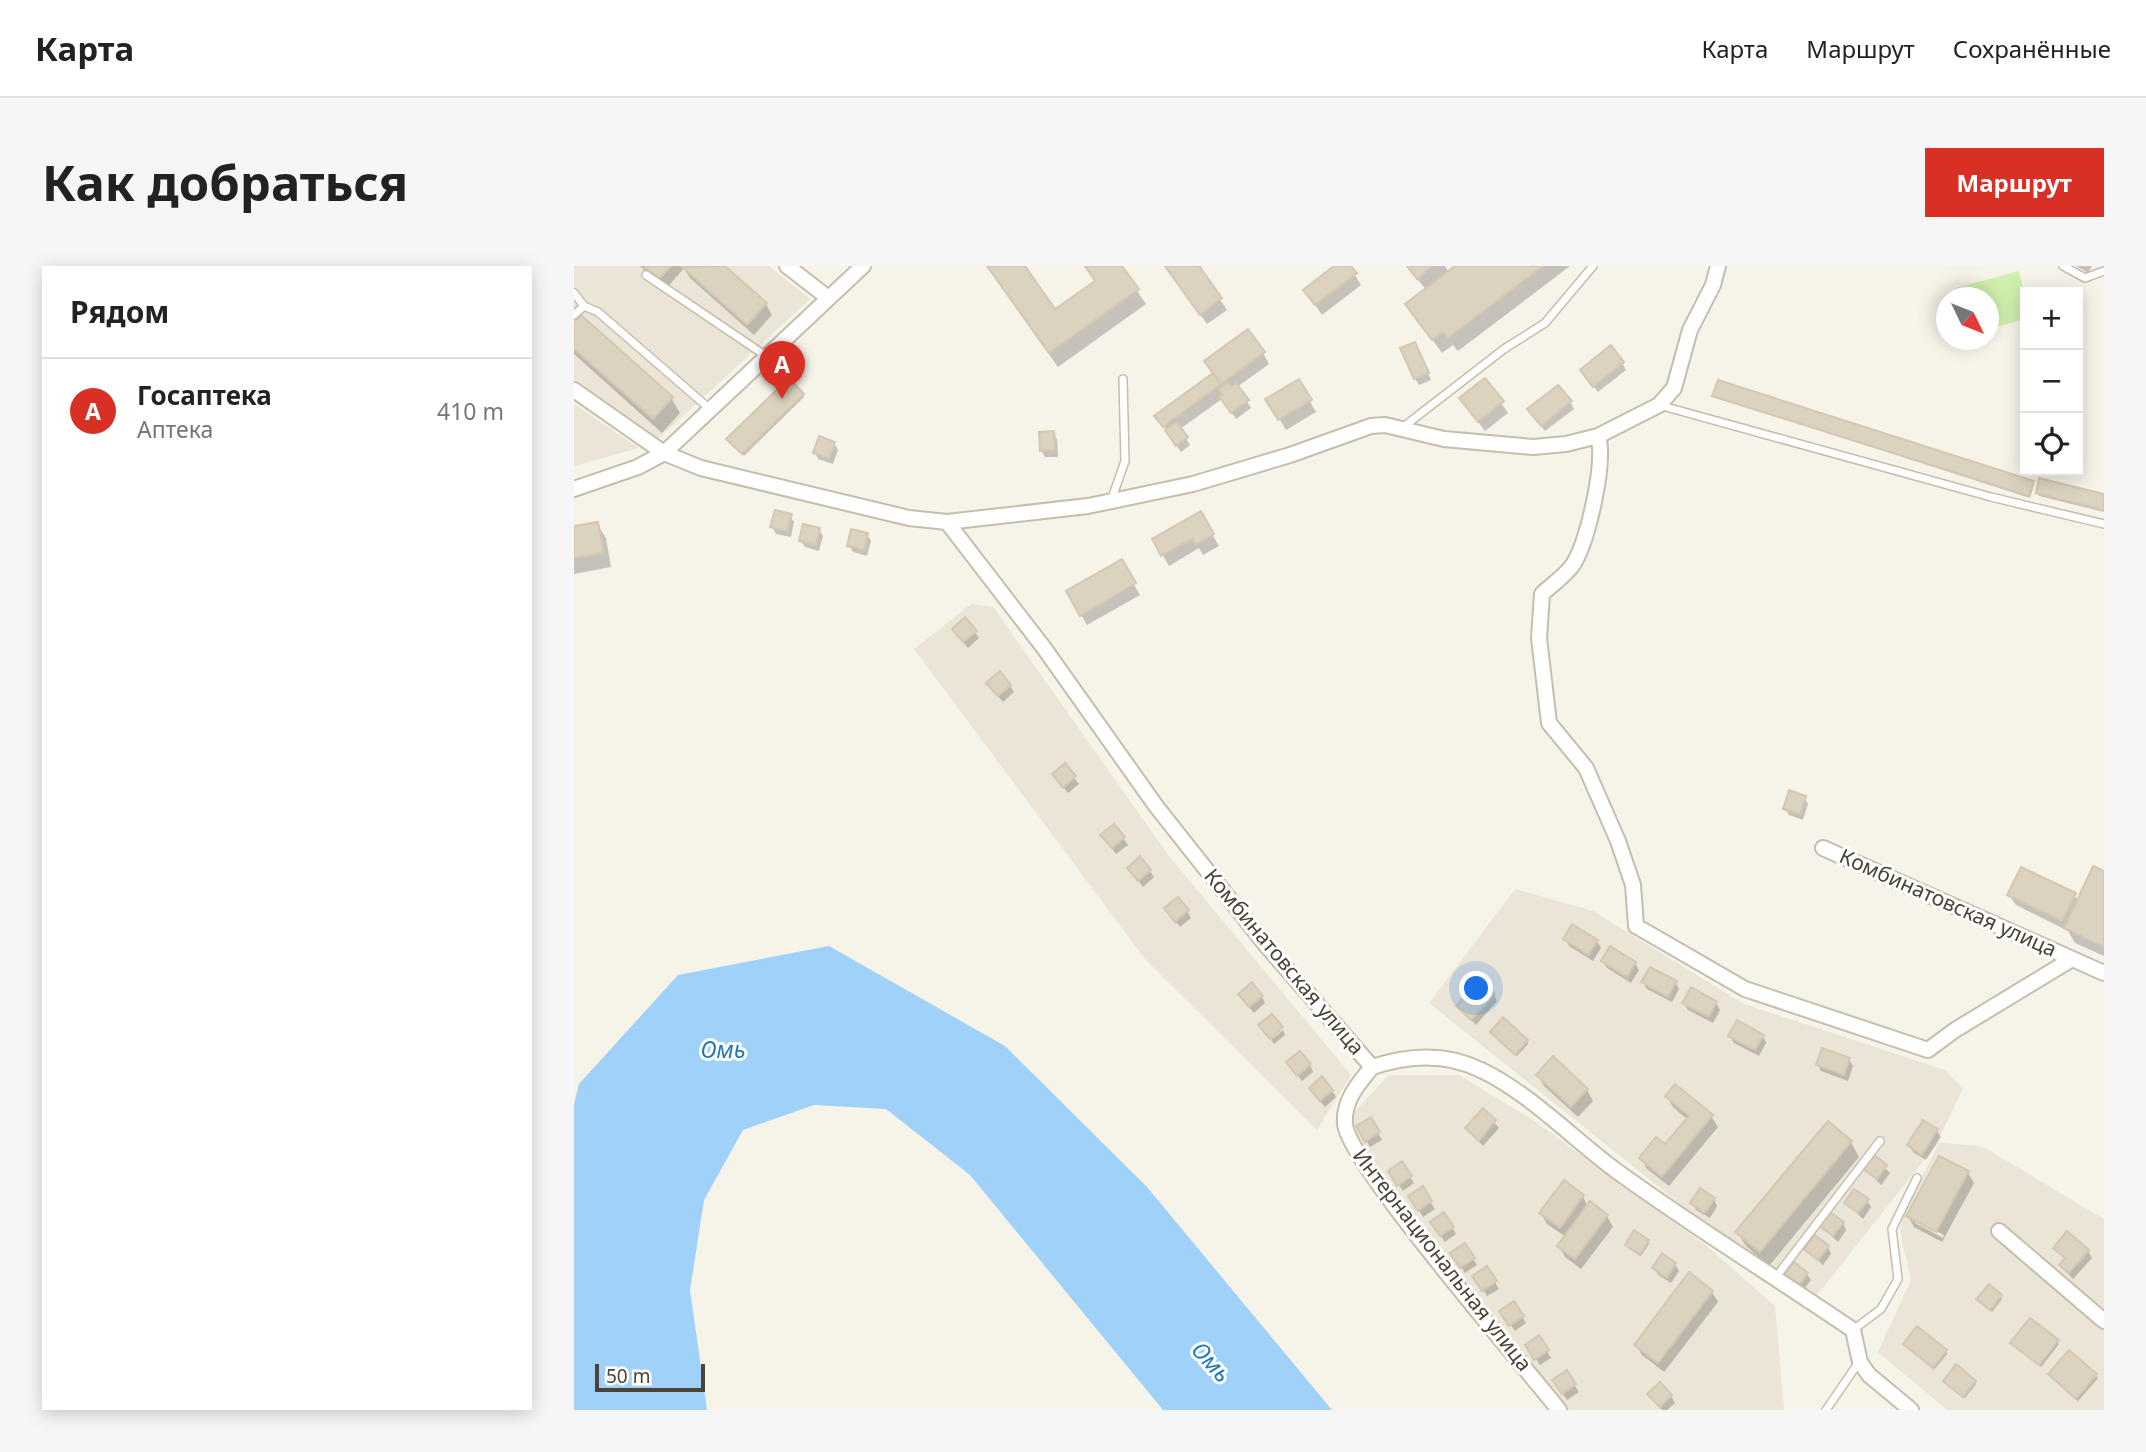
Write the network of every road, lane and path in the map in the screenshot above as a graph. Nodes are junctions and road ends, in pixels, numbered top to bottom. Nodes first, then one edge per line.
1 (787, 266) edge
2 (863, 266) edge
3 (1593, 266) edge
4 (1718, 266) edge
5 (2063, 266) edge
6 (2104, 271) edge
7 (646, 275) dead end
8 (574, 293) edge
9 (827, 298) junction
10 (584, 306) junction
11 (574, 315) edge
12 (766, 356) junction
13 (1123, 379) dead end
14 (574, 390) edge
15 (1658, 405) junction
16 (710, 410) junction
17 (1402, 429) junction
18 (1598, 436) junction
19 (664, 453) junction
20 (574, 489) edge
21 (1111, 502) junction
22 (947, 522) junction
23 (2104, 524) edge
24 (1824, 848) dead end
25 (2072, 959) junction
26 (2104, 973) edge
27 (1372, 1067) junction
28 (1880, 1141) dead end
29 (1917, 1178) dead end
30 (1999, 1231) dead end
31 (1776, 1277) junction
32 (2104, 1321) edge
33 (1853, 1330) junction
34 (1860, 1362) junction
35 (1559, 1410) edge
36 (1826, 1410) edge
37 (1911, 1410) edge

1 - 9 street
2 - 9 street
3 - 17 lane
4 - 15 street
5 - 6 lane
7 - 12 lane
8 - 10 lane
9 - 12 street
10 - 11 lane
10 - 16 lane
12 - 16 street
13 - 21 lane
14 - 19 street
15 - 18 street
15 - 23 lane
16 - 19 street
17 - 18 street
17 - 21 street
18 - 25 street, Комбинатовская улица
19 - 20 street
19 - 22 street
21 - 22 street
22 - 27 street, Комбинатовская улица
24 - 25 street, Комбинатовская улица
25 - 26 street, Комбинатовская улица
27 - 31 street, Комбинатовская улица
27 - 35 street, Интернациональная улица
28 - 31 lane
29 - 33 lane
30 - 32 street
31 - 33 street, Комбинатовская улица
33 - 34 street
34 - 36 lane
34 - 37 street

